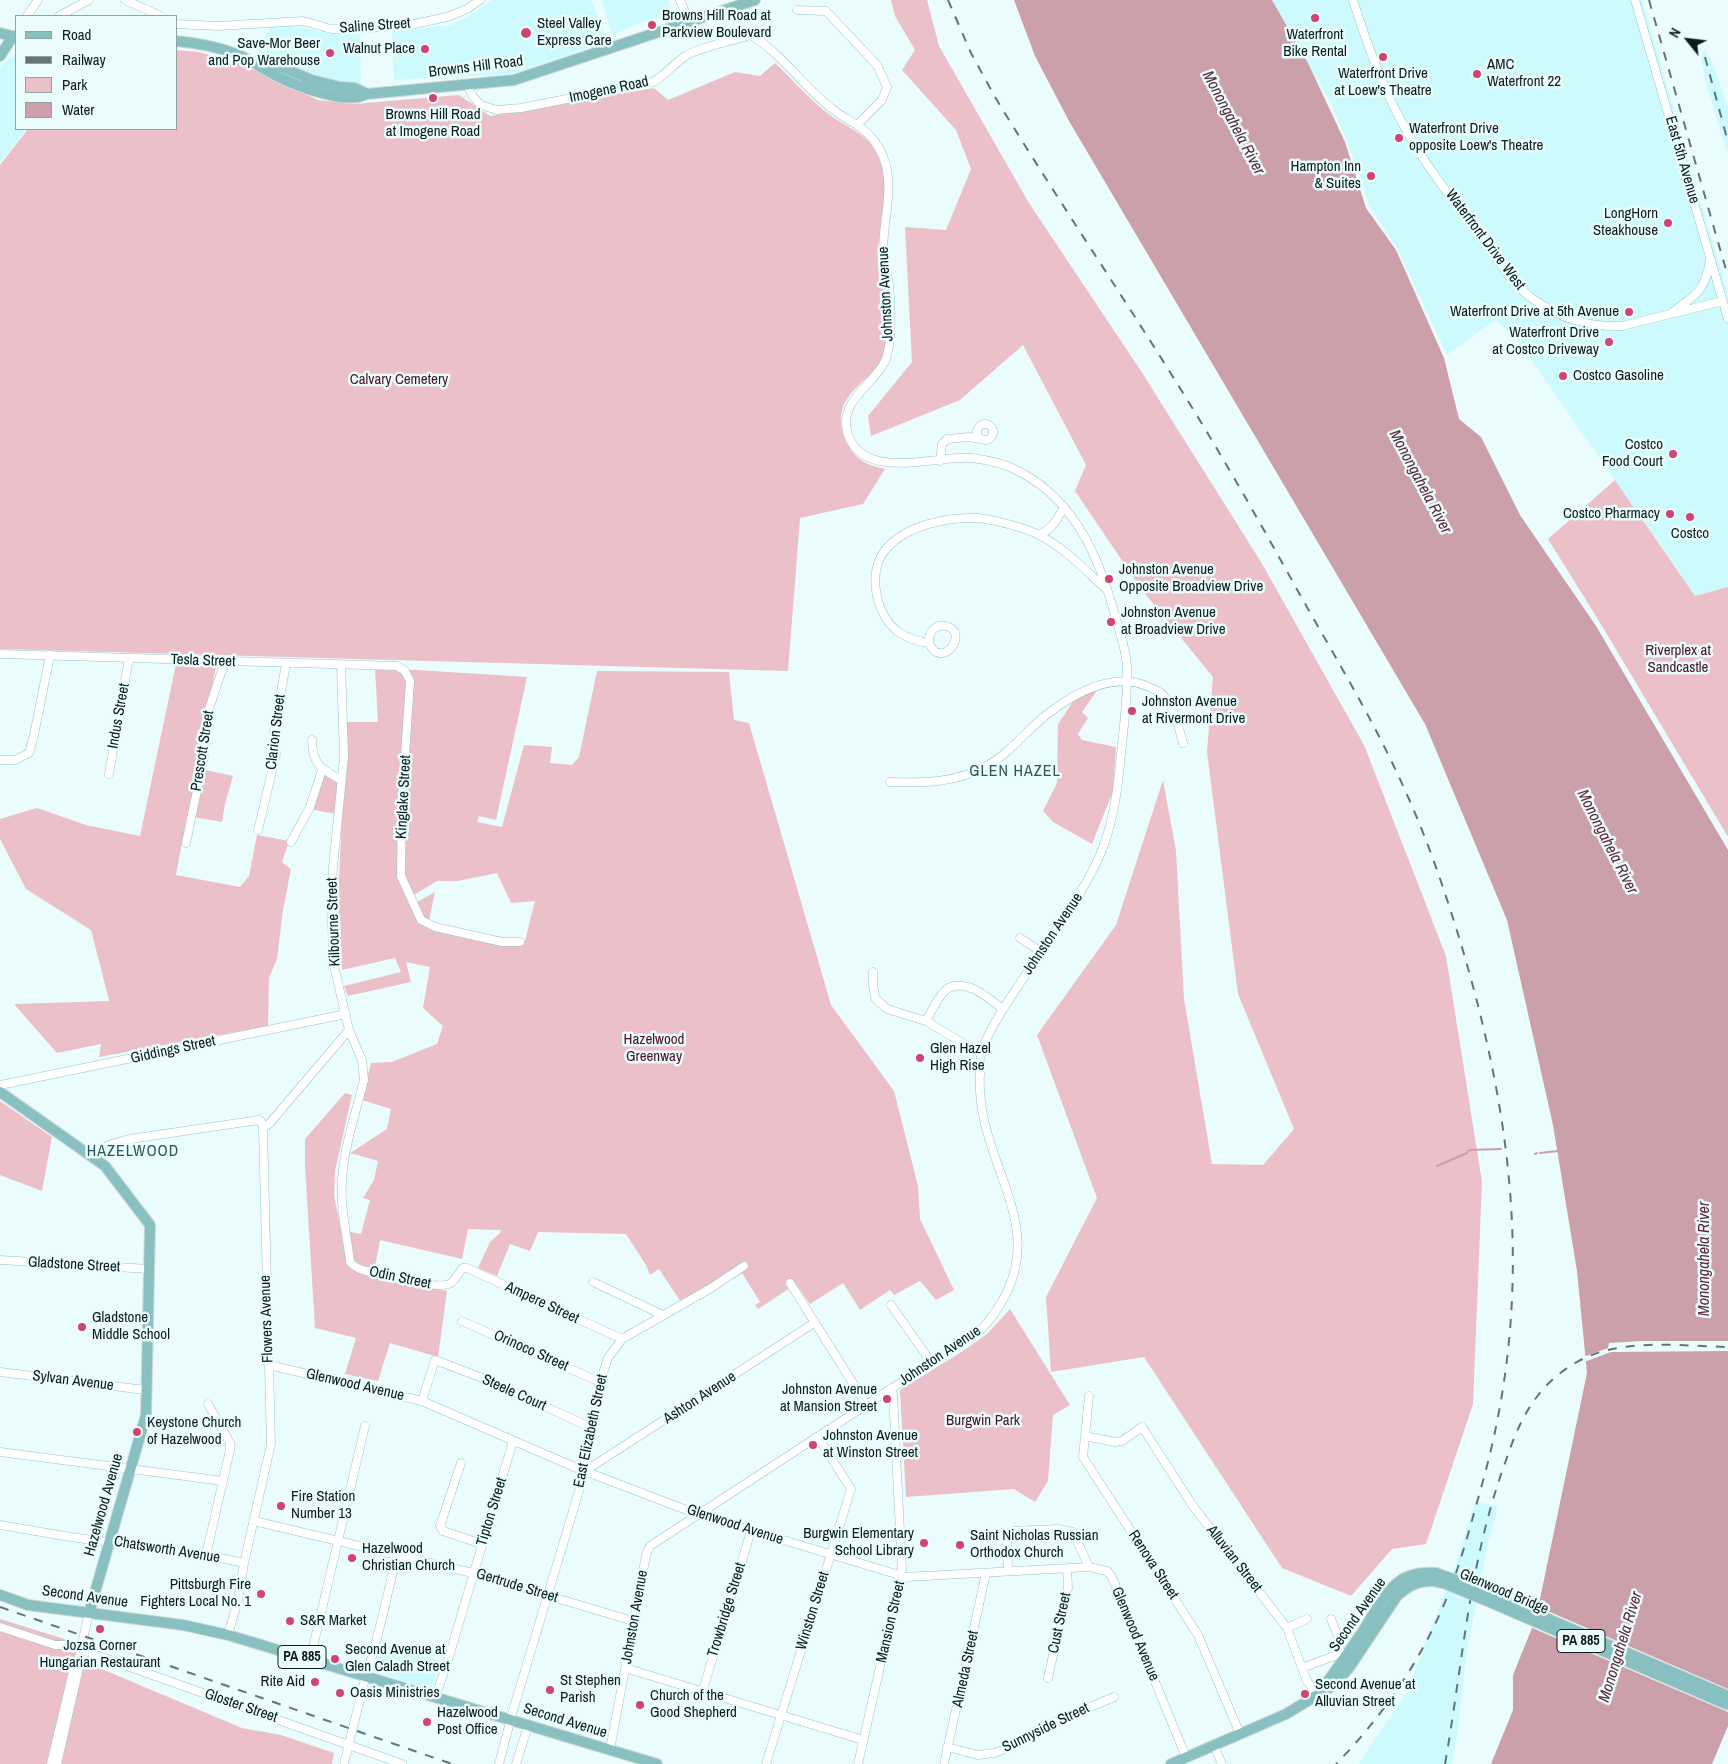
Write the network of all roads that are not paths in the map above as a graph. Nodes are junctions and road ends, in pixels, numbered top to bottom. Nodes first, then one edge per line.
1 (38, 0) edge
2 (89, 0) edge
3 (126, 0) edge
4 (480, 0) edge
5 (680, 0) edge
6 (755, 0) edge
7 (1354, 0) edge
8 (1635, 0) edge
9 (797, 10) dead end
10 (28, 15) edge
11 (61, 15) edge
12 (159, 15) edge
13 (689, 22) junction
14 (178, 24) edge
15 (0, 33) edge
16 (15, 35) edge
17 (751, 35) joint
18 (178, 40) edge
19 (0, 56) edge
20 (467, 84) junction
21 (858, 124) junction
22 (1710, 258) junction
23 (1723, 301) junction
24 (1669, 314) junction
25 (1728, 319) edge
26 (978, 435) dead end
27 (940, 460) junction
28 (1064, 508) junction
29 (1039, 535) junction
30 (1109, 591) junction
31 (929, 642) dead end
32 (0, 654) edge
33 (50, 655) junction
34 (129, 658) junction
35 (225, 661) junction
36 (286, 664) junction
37 (341, 665) junction
38 (405, 671) joint
39 (1126, 682) junction
40 (312, 740) dead end
41 (1184, 743) dead end
42 (0, 760) edge
43 (322, 770) junction
44 (109, 774) dead end
45 (342, 780) junction
46 (890, 782) dead end
47 (258, 830) dead end
48 (291, 842) dead end
49 (186, 843) dead end
50 (1020, 938) dead end
51 (520, 942) dead end
52 (1041, 952) junction
53 (873, 972) dead end
54 (1003, 1009) junction
55 (346, 1014) junction
56 (926, 1021) junction
57 (349, 1030) junction
58 (981, 1054) junction
59 (0, 1085) edge
60 (0, 1092) edge
61 (263, 1128) junction
62 (94, 1157) junction
63 (0, 1260) edge
64 (350, 1262) joint
65 (744, 1266) dead end
66 (462, 1268) joint
67 (149, 1269) junction
68 (593, 1282) dead end
69 (790, 1283) dead end
70 (891, 1305) dead end
71 (663, 1315) junction
72 (462, 1321) dead end
73 (814, 1323) junction
74 (622, 1339) junction
75 (931, 1362) junction
76 (269, 1365) junction
77 (0, 1372) edge
78 (600, 1382) junction
79 (890, 1389) junction
80 (145, 1390) junction
81 (1089, 1396) dead end
82 (422, 1401) junction
83 (208, 1404) dead end
84 (866, 1404) junction
85 (365, 1426) dead end
86 (592, 1428) junction
87 (1085, 1436) junction
88 (818, 1437) junction
89 (513, 1441) junction
90 (0, 1453) edge
91 (461, 1463) dead end
92 (129, 1470) junction
93 (585, 1471) junction
94 (222, 1481) junction
95 (697, 1514) junction
96 (254, 1521) junction
97 (0, 1525) edge
98 (751, 1531) junction
99 (338, 1541) junction
100 (109, 1542) junction
101 (482, 1544) junction
102 (397, 1554) junction
103 (830, 1554) junction
104 (206, 1555) junction
105 (244, 1563) junction
106 (1090, 1567) junction
107 (1067, 1569) junction
108 (1008, 1571) junction
109 (473, 1573) junction
110 (986, 1573) junction
111 (901, 1576) junction
112 (1434, 1577) junction
113 (0, 1595) edge
114 (548, 1595) junction
115 (89, 1613) junction
116 (1307, 1619) dead end
117 (1330, 1619) dead end
118 (633, 1621) junction
119 (0, 1627) edge
120 (1287, 1628) junction
121 (228, 1635) junction
122 (81, 1650) junction
123 (310, 1660) junction
124 (77, 1664) junction
125 (625, 1668) junction
126 (1302, 1668) junction
127 (366, 1677) junction
128 (1048, 1678) dead end
129 (703, 1690) junction
130 (1317, 1695) junction
131 (1114, 1696) dead end
132 (1728, 1696) edge
133 (435, 1698) junction
134 (1728, 1705) edge
135 (781, 1715) junction
136 (511, 1720) junction
137 (528, 1726) junction
138 (1240, 1734) junction
139 (864, 1740) junction
140 (348, 1745) junction
141 (1214, 1746) junction
142 (947, 1748) junction
143 (610, 1750) junction
144 (1186, 1758) junction
145 (52, 1764) edge
146 (57, 1764) edge
147 (344, 1764) edge
148 (402, 1764) edge
149 (499, 1764) edge
150 (516, 1764) edge
151 (657, 1764) edge
152 (766, 1764) edge
153 (858, 1764) edge
154 (944, 1764) edge
155 (1171, 1764) edge
156 (1222, 1764) edge

1 - 10 street
2 - 11 street
3 - 12 street
4 - 14 street, Saline Street
5 - 13 street
6 - 13 main road, Browns Hill Road
7 - 24 street, Waterfront Drive West
8 - 22 street, East 5th Avenue
9 - 21 street
13 - 20 main road, Browns Hill Road
15 - 16 main road
16 - 19 main road
17 - 20 street, Imogene Road
17 - 21 street, Johnston Avenue
18 - 20 main road, Browns Hill Road
21 - 27 street, Johnston Avenue
22 - 23 street, East 5th Avenue
22 - 24 street
23 - 24 street, Waterfront Drive West
23 - 25 street, East 5th Avenue
26 - 27 street
27 - 28 street, Johnston Avenue
28 - 29 street
28 - 30 street, Johnston Avenue
29 - 30 street
29 - 31 street
30 - 39 street, Johnston Avenue
32 - 33 street, Tesla Street
33 - 34 street, Tesla Street
33 - 42 street
34 - 35 street, Tesla Street
34 - 44 street, Indus Street
35 - 36 street, Tesla Street
35 - 49 street, Prescott Street
36 - 37 street, Tesla Street
36 - 47 street, Clarion Street
37 - 38 street, Tesla Street
37 - 45 street, Kilbourne Street
38 - 51 street, Kinglake Street
39 - 41 street
39 - 46 street
39 - 52 street, Johnston Avenue
40 - 43 street
43 - 45 street
43 - 48 street
45 - 55 street, Kilbourne Street
50 - 52 street
52 - 54 street, Johnston Avenue
53 - 56 street
54 - 56 street
54 - 58 street, Johnston Avenue
55 - 57 street, Kilbourne Street
55 - 59 street, Giddings Street
56 - 58 street
57 - 61 street
57 - 64 street, Kilbourne Street
58 - 75 street, Johnston Avenue
60 - 62 main road, Hazelwood Avenue
61 - 62 street
61 - 76 street, Flowers Avenue
62 - 67 main road, Hazelwood Avenue
63 - 67 street, Gladstone Street
64 - 66 street, Odin Street
65 - 71 street, East Elizabeth Street
66 - 74 street, Ampere Street
67 - 80 main road, Hazelwood Avenue
68 - 71 street
69 - 73 street
70 - 75 street
71 - 74 street, East Elizabeth Street
72 - 78 street, Orinoco Street
73 - 84 street
73 - 93 street, Ashton Avenue
74 - 78 street, East Elizabeth Street
75 - 79 street, Johnston Avenue
76 - 82 street, Glenwood Avenue
76 - 96 street, Flowers Avenue
77 - 80 street, Sylvan Avenue
78 - 86 street, East Elizabeth Street
79 - 84 street, Johnston Avenue
79 - 111 street, Mansion Street
80 - 92 main road, Hazelwood Avenue
81 - 87 street, Renova Street
82 - 86 street, Steele Court
82 - 89 street, Glenwood Avenue
83 - 94 street
84 - 88 street, Johnston Avenue
85 - 99 street
86 - 93 street, East Elizabeth Street
87 - 120 street, Alluvian Street
87 - 138 street, Renova Street
88 - 95 street, Johnston Avenue
88 - 103 street, Winston Street
89 - 93 street, Glenwood Avenue
89 - 101 street, Tipton Street
90 - 92 street
91 - 101 street
92 - 94 street
92 - 100 main road, Hazelwood Avenue
93 - 95 street, Glenwood Avenue
93 - 114 street, East Elizabeth Street
94 - 104 street
95 - 98 street, Glenwood Avenue
95 - 118 street, Johnston Avenue
96 - 99 street, Gertrude Street
96 - 105 street, Flowers Avenue
97 - 100 street, Chatsworth Avenue
98 - 103 street, Glenwood Avenue
98 - 129 street, Trowbridge Street
99 - 102 street, Gertrude Street
99 - 123 street
100 - 104 street, Chatsworth Avenue
100 - 115 main road, Hazelwood Avenue
101 - 109 street, Tipton Street
102 - 109 street, Gertrude Street
102 - 127 street
103 - 111 street, Glenwood Avenue
103 - 135 street, Winston Street
104 - 105 street, Chatsworth Avenue
105 - 121 street, Flowers Avenue
106 - 107 street, Glenwood Avenue
106 - 108 street
106 - 144 street, Glenwood Avenue
107 - 108 street, Glenwood Avenue
107 - 128 street, Cust Street
108 - 110 street, Glenwood Avenue
109 - 114 street, Gertrude Street
109 - 133 street, Tipton Street
110 - 111 street, Glenwood Avenue
110 - 142 street, Almeda Street
111 - 139 street, Mansion Street
112 - 130 main road, Second Avenue
112 - 132 main road, Glenwood Bridge / PA 885, bridge
112 - 134 main road, Glenwood Bridge / PA 885, bridge
113 - 115 main road, Second Avenue / PA 885
114 - 118 street, Gertrude Street
114 - 136 street, East Elizabeth Street
115 - 121 main road, Second Avenue / PA 885
115 - 122 street, Hazelwood Avenue
116 - 120 street
117 - 126 street
118 - 125 street, Johnston Avenue
119 - 122 street
120 - 126 street, Alluvian Street
121 - 123 main road, Second Avenue / PA 885
122 - 124 street, Hazelwood Avenue
122 - 140 street, Gloster Street
123 - 127 main road, Second Avenue / PA 885
124 - 145 street, Hazelwood Avenue
124 - 146 street, Hazelwood Avenue
125 - 129 street
125 - 143 street, Johnston Avenue
126 - 130 street, Alluvian Street
127 - 133 main road, Second Avenue / PA 885
127 - 140 street
129 - 135 street
130 - 138 main road, Second Avenue
131 - 142 street, Sunnyside Street
133 - 136 main road, Second Avenue / PA 885
135 - 139 street
135 - 152 street, Winston Street
136 - 137 main road, Second Avenue / PA 885
136 - 149 street, East Elizabeth Street
137 - 143 main road, Second Avenue / PA 885
137 - 150 street
138 - 141 main road, Second Avenue
139 - 153 street, Mansion Street
140 - 147 street
140 - 148 street, Gloster Street
141 - 144 main road, Second Avenue
141 - 156 street
142 - 154 street, Almeda Street
143 - 151 main road, Second Avenue / PA 885
144 - 155 main road, Second Avenue

